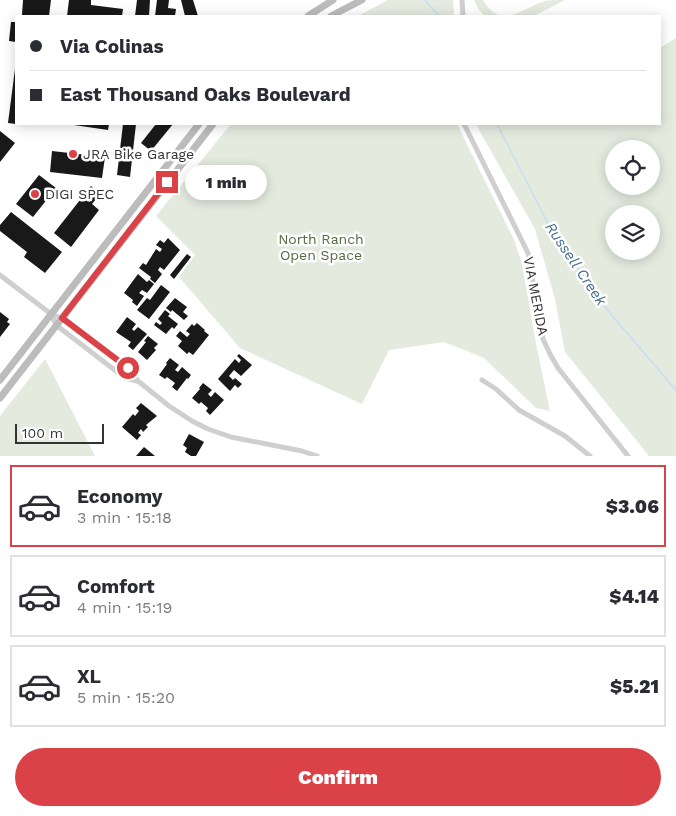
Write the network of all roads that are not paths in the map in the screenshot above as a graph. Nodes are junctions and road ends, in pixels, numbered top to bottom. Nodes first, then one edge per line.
1 (333, 0) edge
2 (362, 0) edge
3 (462, 0) edge
4 (310, 15) edge
5 (333, 15) edge
6 (463, 15) edge
7 (198, 125) edge
8 (212, 125) edge
9 (464, 125) edge
10 (0, 275) edge
11 (51, 314) junction
12 (62, 318) junction
13 (56, 324) junction
14 (0, 380) edge
15 (482, 380) dead end
16 (138, 381) junction
17 (0, 398) edge
18 (317, 456) edge
19 (590, 456) edge
20 (628, 456) edge

1 - 4 main road
2 - 5 main road
3 - 6 street
7 - 11 main road
8 - 12 main road
9 - 20 street, VIA MERIDA
10 - 11 street
11 - 12 street
11 - 13 street
11 - 14 main road
12 - 13 main road
12 - 16 street
13 - 16 street
13 - 17 main road
15 - 19 street
16 - 18 street

